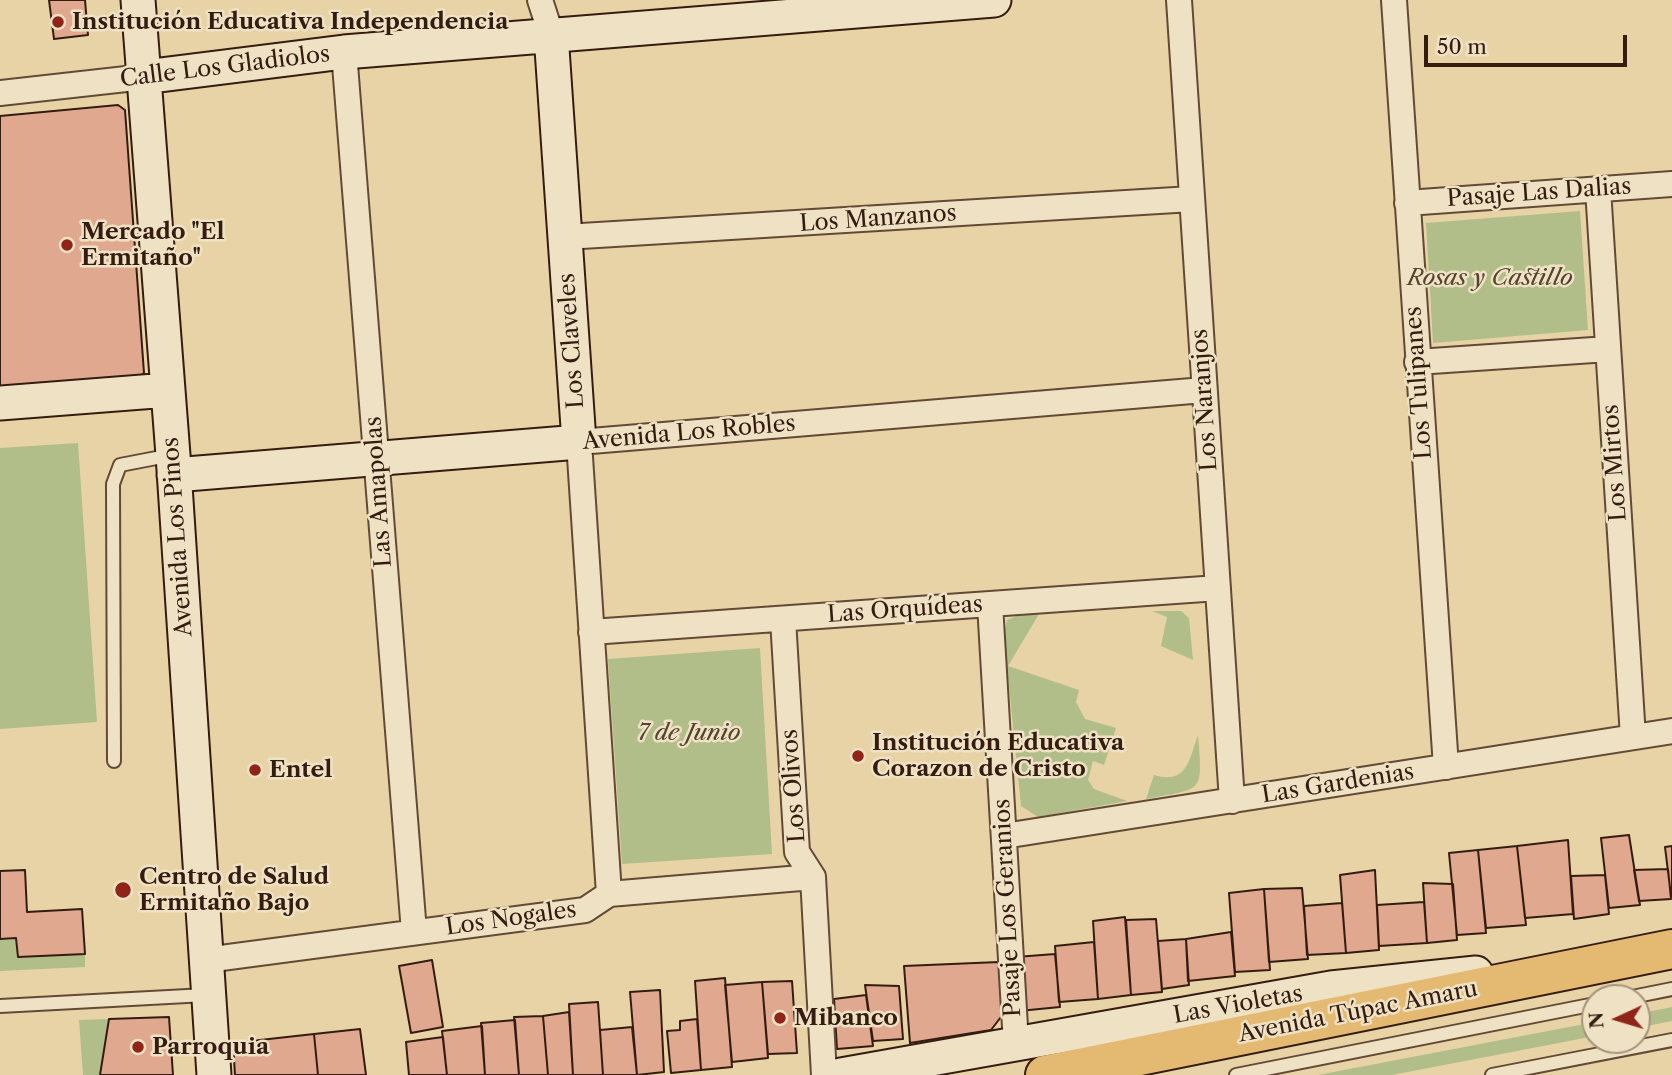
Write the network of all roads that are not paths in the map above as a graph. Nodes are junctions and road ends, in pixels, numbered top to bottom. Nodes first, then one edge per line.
1 (138, 0) edge
2 (540, 0) edge
3 (994, 0) edge
4 (1179, 0) edge
5 (1394, 0) edge
6 (842, 5) edge
7 (551, 34) junction
8 (344, 52) junction
9 (144, 77) junction
10 (0, 93) edge
11 (1672, 184) edge
12 (1598, 189) junction
13 (1192, 199) junction
14 (1407, 203) junction
15 (565, 237) junction
16 (1608, 349) junction
17 (1417, 362) junction
18 (168, 390) junction
19 (1204, 390) junction
20 (0, 403) edge
21 (579, 442) junction
22 (376, 459) junction
23 (173, 465) junction
24 (1218, 588) junction
25 (990, 604) junction
26 (783, 619) junction
27 (592, 632) junction
28 (1672, 731) edge
29 (1633, 737) junction
30 (114, 761) dead end
31 (1446, 766) junction
32 (1232, 801) junction
33 (1004, 836) junction
34 (813, 877) junction
35 (609, 894) junction
36 (414, 932) junction
37 (1655, 952) edge
38 (206, 960) junction
39 (1672, 989) edge
40 (1651, 993) edge
41 (208, 995) junction
42 (0, 1006) edge
43 (1581, 1007) edge
44 (1672, 1040) edge
45 (1016, 1044) junction
46 (214, 1075) edge
47 (824, 1075) edge
48 (841, 1075) edge
49 (1045, 1075) edge
50 (1236, 1075) edge
51 (1492, 1075) edge

1 - 9 street, Avenida Los Pinos
2 - 7 street, Los Claveles
3 - 6 street, Calle Los Gladiolos
4 - 13 street, Los Naranjos
5 - 14 street, Los Tulipanes
6 - 7 street, Calle Los Gladiolos
7 - 8 street, Calle Los Gladiolos
7 - 15 street, Los Claveles
8 - 9 street, Calle Los Gladiolos
8 - 22 street, Las Amapolas
9 - 10 street, Calle Los Gladiolos
9 - 18 street, Avenida Los Pinos
11 - 12 street, Pasaje Las Dalias
12 - 14 street, Pasaje Las Dalias
12 - 16 street, Los Mirtos
13 - 15 street, Los Manzanos
13 - 19 street, Los Naranjos
14 - 17 street, Los Tulipanes
15 - 21 street, Los Claveles
16 - 17 street
16 - 29 street, Los Mirtos
17 - 31 street, Los Tulipanes
18 - 20 street
18 - 23 street, Avenida Los Pinos
19 - 21 street, Avenida Los Robles
19 - 24 street, Los Naranjos
21 - 22 street, Avenida Los Robles
21 - 27 street, Los Claveles
22 - 23 street, Avenida Los Robles
22 - 36 street, Las Amapolas
23 - 30 lane
23 - 38 street, Avenida Los Pinos
24 - 25 street, Las Orquídeas
24 - 32 street, Los Naranjos
25 - 26 street, Las Orquídeas
25 - 33 street, Pasaje Los Geranios
26 - 27 street, Las Orquídeas
26 - 34 street, Los Olivos
27 - 35 street, Los Claveles
28 - 29 street, Las Gardenias
29 - 31 street, Las Gardenias
31 - 32 street, Las Gardenias
32 - 33 street, Las Gardenias
33 - 45 street, Pasaje Los Geranios
34 - 35 street, Los Nogales
34 - 47 street, Los Olivos
35 - 36 street, Los Nogales
36 - 38 street, Los Nogales
37 - 45 street, Las Violetas
37 - 49 main road, Avenida Túpac Amaru
38 - 41 street, Avenida Los Pinos
39 - 40 lane
41 - 42 lane
41 - 46 street, Avenida Los Pinos
43 - 50 lane
44 - 51 lane
45 - 48 street, Las Violetas

